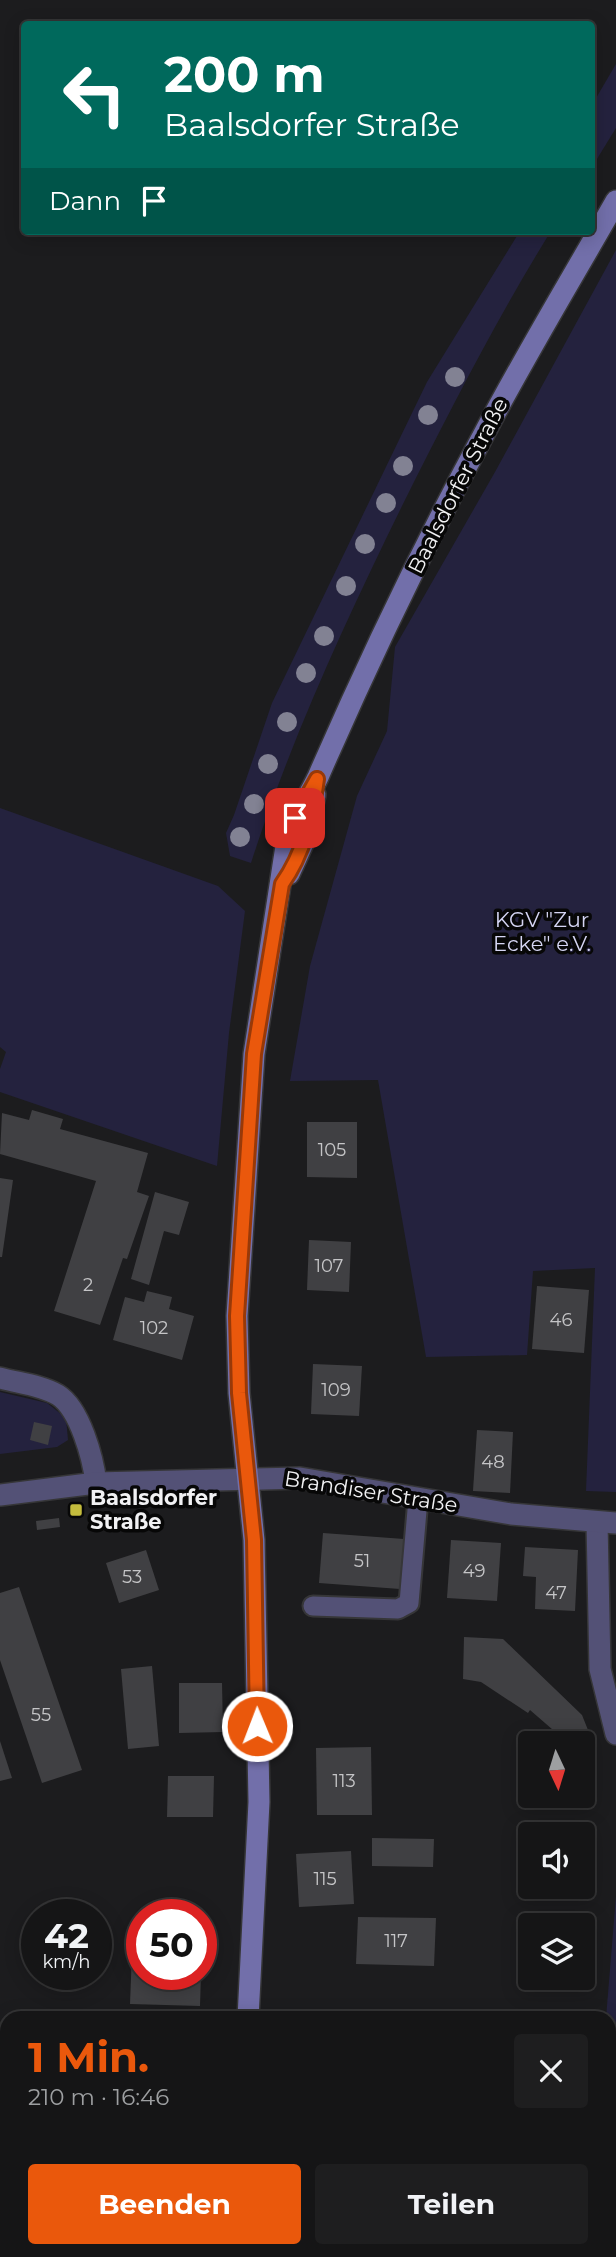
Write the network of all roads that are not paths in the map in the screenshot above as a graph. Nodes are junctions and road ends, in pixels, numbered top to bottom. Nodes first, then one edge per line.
1 (616, 201) edge
2 (0, 1378) edge
3 (250, 1477) junction
4 (96, 1483) junction
5 (0, 1495) edge
6 (418, 1499) junction
7 (606, 1522) edge
8 (313, 1606) dead end
9 (616, 1734) edge
10 (248, 2011) edge

1 - 3 main road, Baalsdorfer Straße
2 - 4 street
3 - 4 street, Brandiser Straße
3 - 6 street, Brandiser Straße
3 - 10 main road, Baalsdorfer Straße
4 - 5 street, Brandiser Straße
6 - 7 street, Brandiser Straße
6 - 8 lane
7 - 9 street

